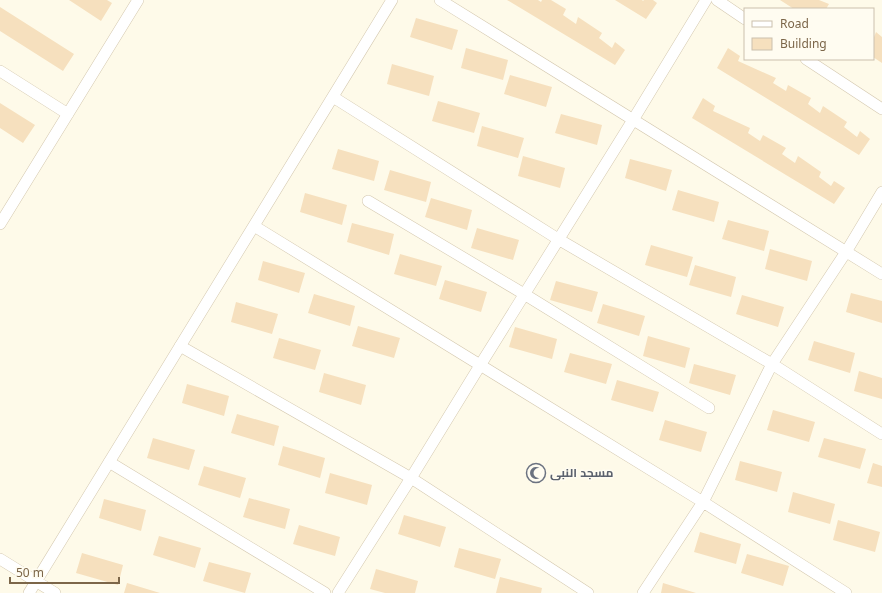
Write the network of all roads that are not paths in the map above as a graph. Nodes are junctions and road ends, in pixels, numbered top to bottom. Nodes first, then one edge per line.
1 (138, 0) edge
2 (392, 0) edge
3 (440, 0) edge
4 (706, 0) edge
5 (716, 0) edge
6 (744, 18) edge
7 (808, 60) edge
8 (0, 70) edge
9 (333, 97) junction
10 (882, 109) edge
11 (68, 114) junction
12 (633, 120) junction
13 (882, 192) edge
14 (368, 201) dead end
15 (0, 224) edge
16 (254, 226) junction
17 (558, 239) junction
18 (846, 252) junction
19 (882, 274) edge
20 (524, 294) junction
21 (180, 346) junction
22 (772, 364) junction
23 (479, 366) junction
24 (709, 408) dead end
25 (882, 434) edge
26 (109, 462) junction
27 (412, 478) junction
28 (703, 502) junction
29 (0, 559) edge
30 (36, 581) junction
31 (29, 593) edge
32 (55, 593) edge
33 (325, 593) edge
34 (338, 593) edge
35 (588, 593) edge
36 (643, 593) edge
37 (846, 593) edge

1 - 11 street
2 - 9 street
3 - 12 street
4 - 12 street
5 - 6 street
7 - 10 street
8 - 11 street
9 - 16 street
9 - 17 street
11 - 15 street
12 - 17 street
12 - 18 street
13 - 18 street
14 - 20 street
16 - 21 street
16 - 23 street
17 - 20 street
17 - 22 street
18 - 19 street
18 - 22 street
20 - 23 street
20 - 24 street
21 - 26 street
21 - 27 street
22 - 25 street
22 - 28 street
23 - 27 street
23 - 28 street
26 - 30 street
26 - 33 street
27 - 34 street
27 - 35 street
28 - 36 street
28 - 37 street
29 - 30 street
30 - 31 street
30 - 32 street

